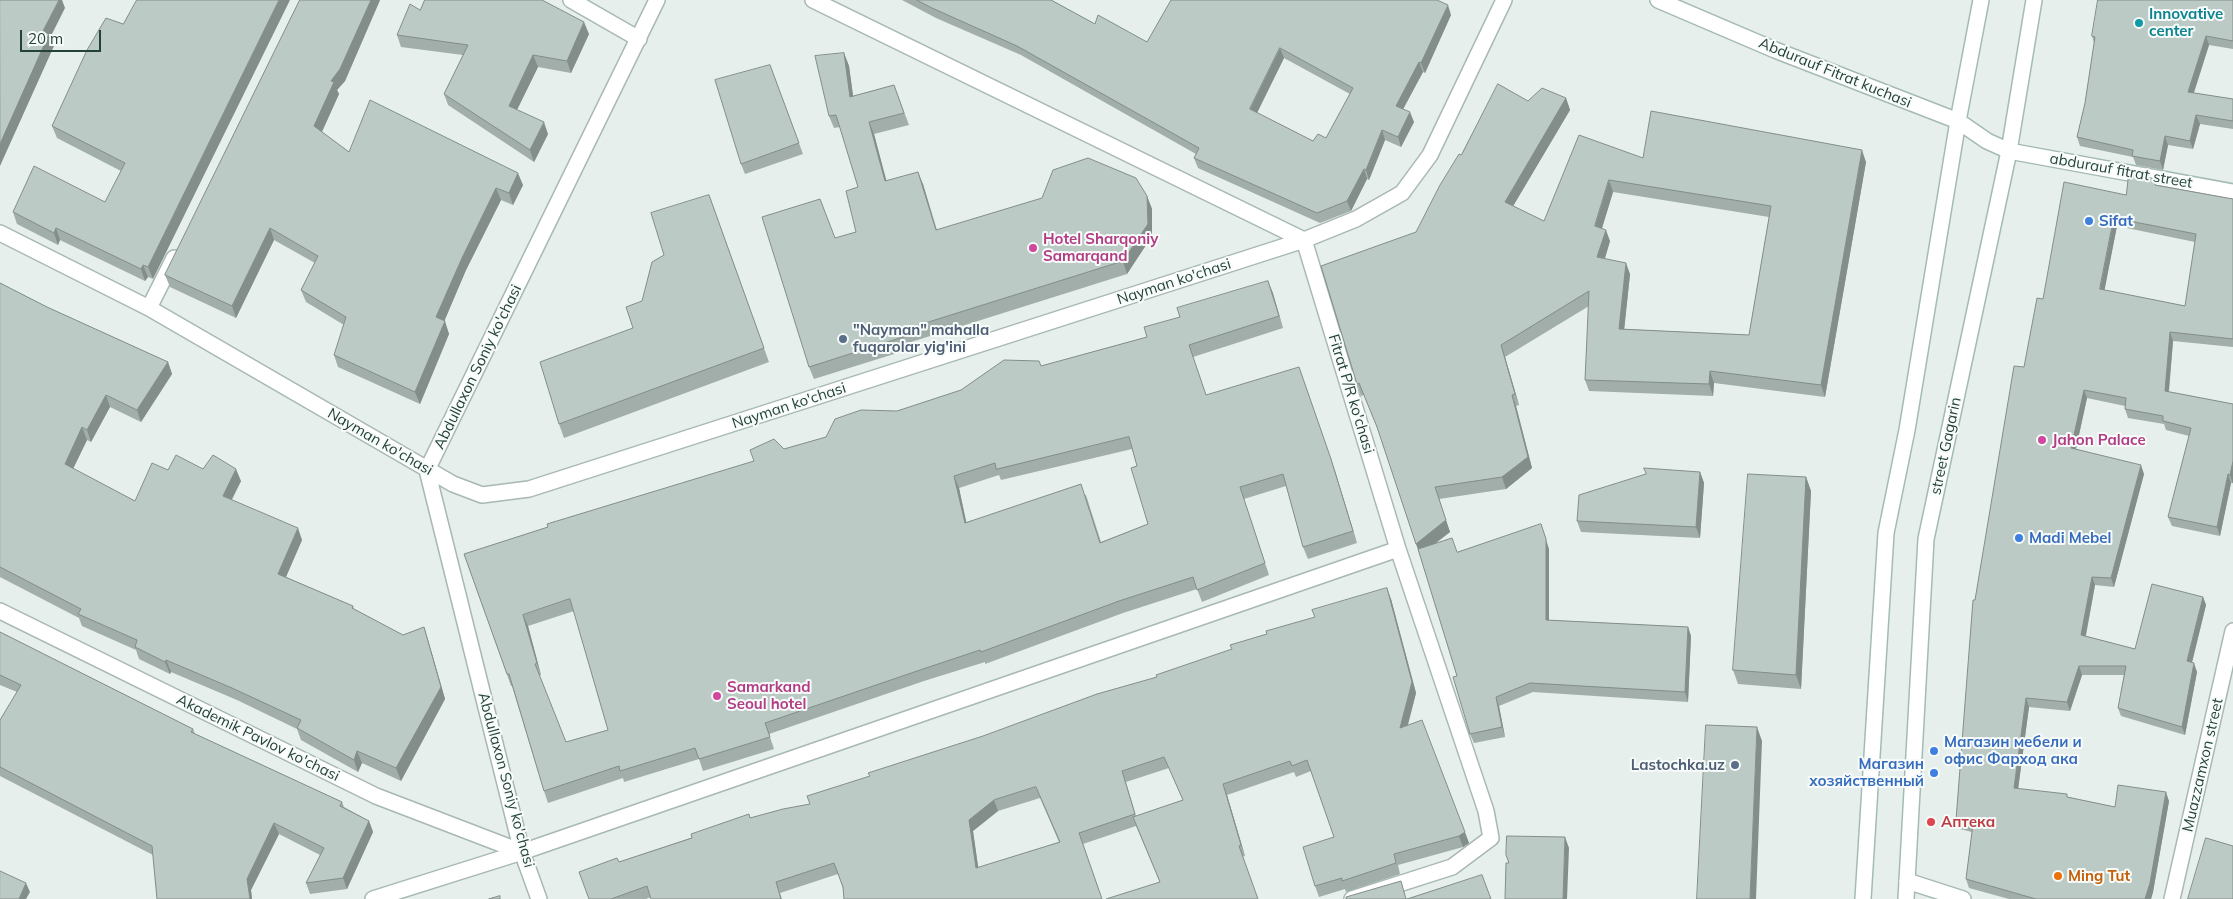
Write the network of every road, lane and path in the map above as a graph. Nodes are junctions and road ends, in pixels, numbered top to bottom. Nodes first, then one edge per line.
1 (571, 0) edge
2 (657, 0) edge
3 (813, 0) edge
4 (1504, 0) edge
5 (1658, 0) edge
6 (1981, 0) edge
7 (2034, 0) edge
8 (639, 39) junction
9 (1958, 121) junction
10 (2009, 151) junction
11 (2233, 192) edge
12 (0, 233) edge
13 (1304, 240) junction
14 (179, 247) edge
15 (149, 308) junction
16 (427, 470) junction
17 (1398, 549) junction
18 (0, 610) edge
19 (2233, 631) edge
20 (522, 852) junction
21 (1907, 881) junction
22 (372, 899) edge
23 (539, 899) edge
24 (1352, 899) edge
25 (1863, 899) edge
26 (1906, 899) edge
27 (1963, 899) edge
28 (2172, 899) edge

1 - 8 street
2 - 8 street, Abdullaxon Soniy ko'chasi
3 - 13 street
4 - 13 street, Nayman ko'chasi
5 - 9 street, Abdurauf Fitrat kuchasi
6 - 9 street
7 - 10 street, street Gagarin
8 - 16 street, Abdullaxon Soniy ko'chasi
9 - 10 street, Abdurauf Fitrat kuchasi
9 - 25 street
10 - 11 street, abdurauf fitrat street
10 - 21 street, street Gagarin
12 - 15 street, Nayman ko'chasi
13 - 16 street, Nayman ko'chasi
13 - 17 street, Fitrat P/R ko'chasi
14 - 15 street
15 - 16 street, Nayman ko'chasi
16 - 20 street, Abdullaxon Soniy ko'chasi
17 - 20 street
17 - 24 street, Fitrat P/R ko'chasi
18 - 20 street, Akademik Pavlov ko'chasi
19 - 28 street, Muazzamxon street
20 - 22 street
20 - 23 street, Abdullaxon Soniy ko'chasi
21 - 26 street, street Gagarin
21 - 27 street

